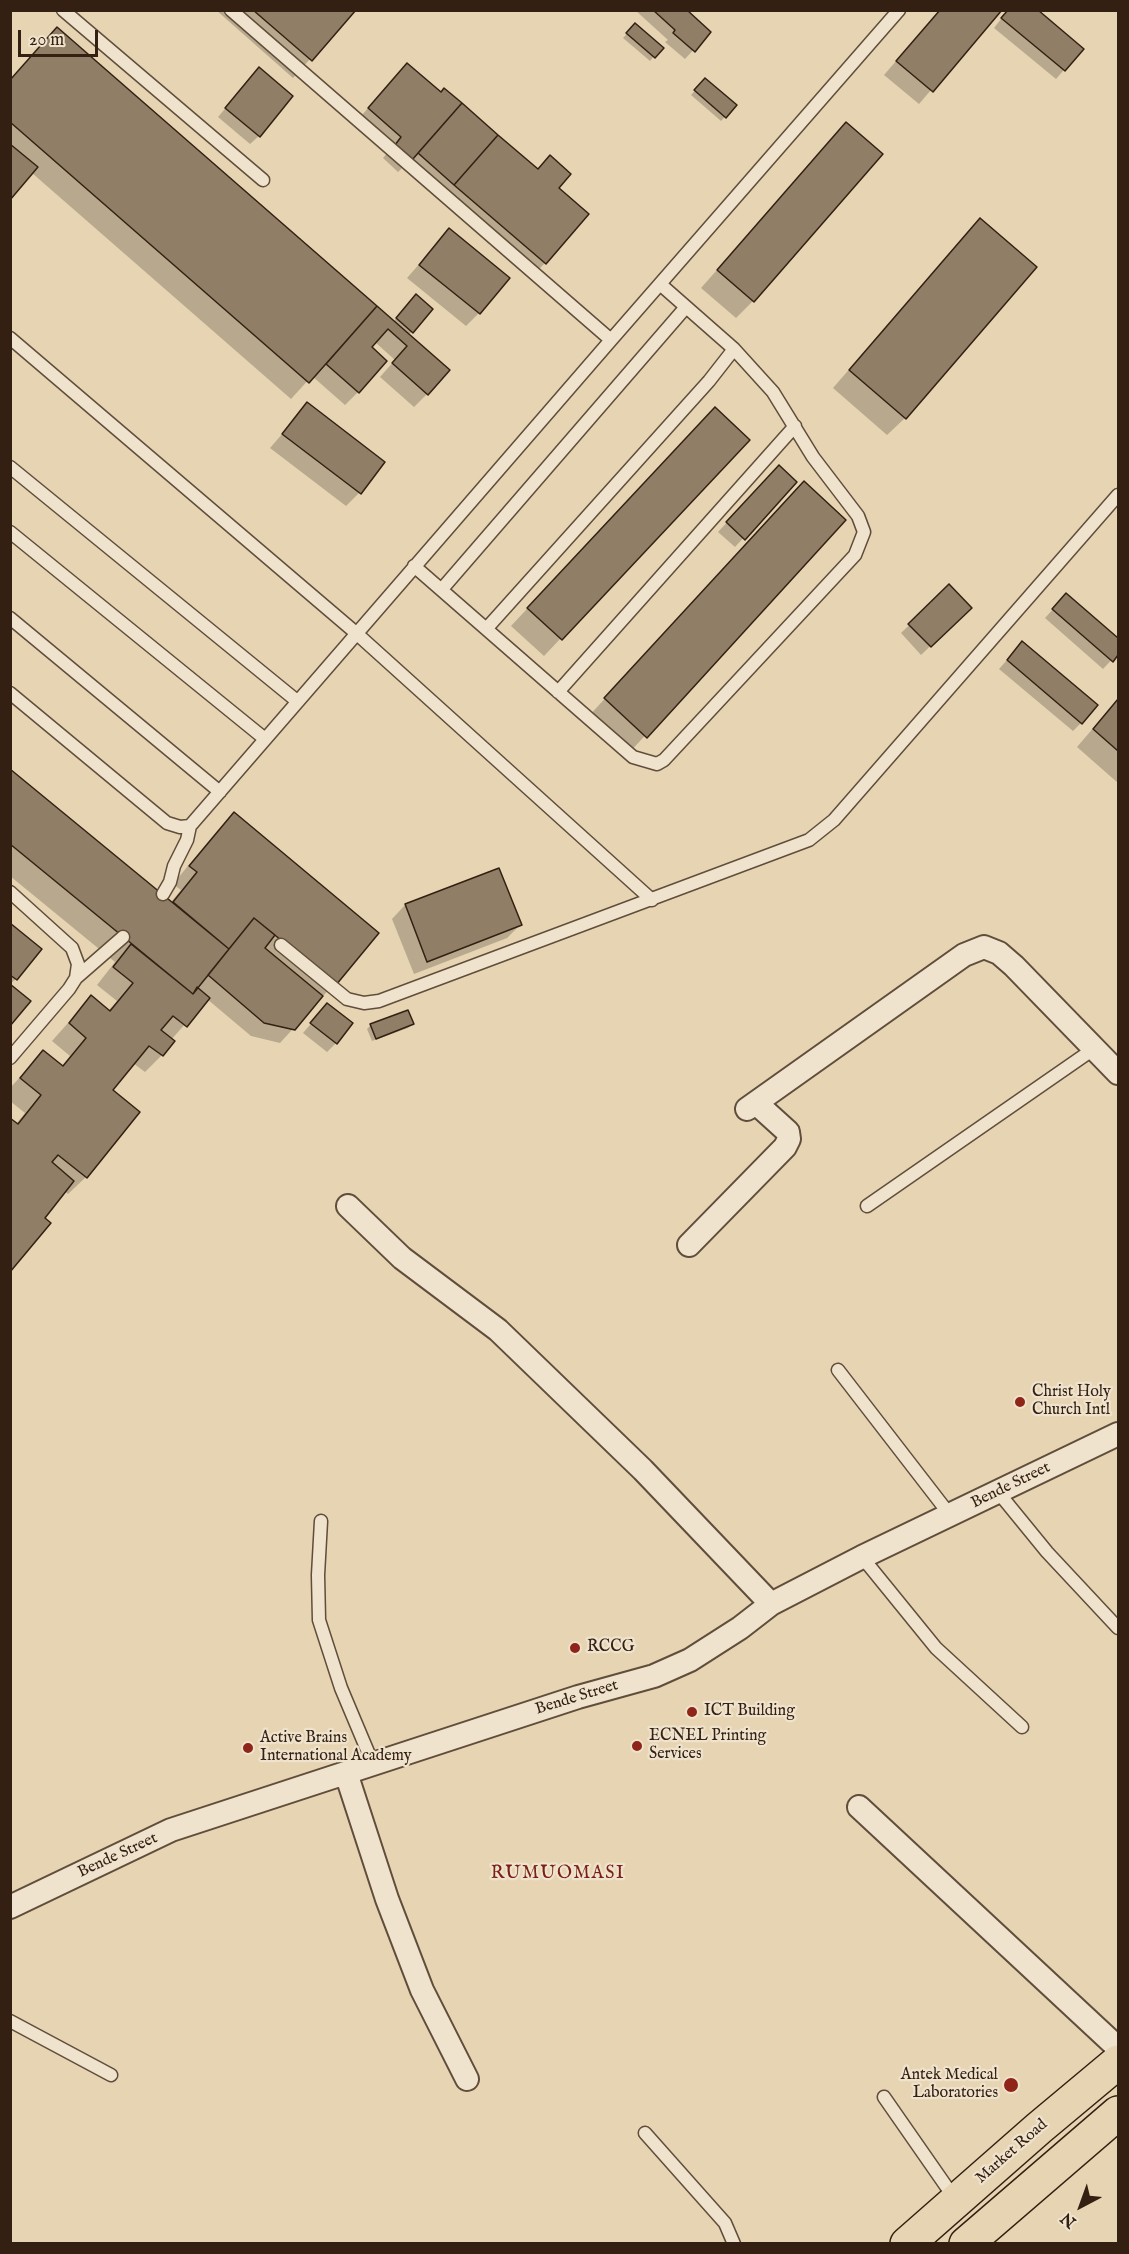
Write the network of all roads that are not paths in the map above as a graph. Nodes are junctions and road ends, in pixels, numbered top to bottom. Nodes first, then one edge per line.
1 (63, 10) edge
2 (231, 10) edge
3 (899, 10) edge
4 (263, 180) dead end
5 (660, 284) junction
6 (686, 307) junction
7 (10, 338) edge
8 (610, 340) junction
9 (734, 350) junction
10 (795, 426) junction
11 (10, 467) edge
12 (1119, 495) edge
13 (10, 532) edge
14 (414, 566) junction
15 (442, 589) junction
16 (10, 618) edge
17 (487, 628) junction
18 (356, 633) junction
19 (558, 692) junction
20 (10, 693) edge
21 (297, 701) junction
22 (265, 739) junction
23 (220, 792) junction
24 (190, 826) junction
25 (10, 892) edge
26 (163, 894) dead end
27 (652, 900) junction
28 (123, 937) dead end
29 (281, 945) dead end
30 (76, 978) junction
31 (1095, 1048) junction
32 (10, 1058) edge
33 (1119, 1073) edge
34 (348, 1206) dead end
35 (867, 1206) dead end
36 (689, 1245) dead end
37 (838, 1370) dead end
38 (1119, 1434) edge
39 (998, 1492) junction
40 (950, 1515) junction
41 (321, 1521) dead end
42 (862, 1557) junction
43 (771, 1604) junction
44 (1119, 1628) edge
45 (1022, 1727) dead end
46 (373, 1764) junction
47 (346, 1773) junction
48 (859, 1807) dead end
49 (10, 1907) edge
50 (10, 2021) edge
51 (1119, 2048) edge
52 (1119, 2062) edge
53 (111, 2075) dead end
54 (467, 2079) dead end
55 (884, 2097) dead end
56 (1119, 2113) edge
57 (645, 2133) dead end
58 (956, 2200) junction
59 (734, 2244) edge
60 (907, 2244) edge
61 (966, 2244) edge

1 - 4 lane
2 - 8 lane
3 - 5 lane
5 - 6 lane
5 - 8 lane
6 - 9 lane
6 - 15 lane
7 - 18 lane
8 - 14 lane
9 - 10 lane
9 - 17 lane
10 - 19 lane
10 - 19 lane
11 - 21 lane
12 - 27 lane
13 - 22 lane
14 - 15 lane
14 - 18 lane
15 - 17 lane
16 - 23 lane
17 - 19 lane
18 - 21 lane
18 - 27 lane
20 - 24 lane
21 - 22 lane
22 - 23 lane
23 - 24 lane
24 - 26 lane
25 - 30 lane
27 - 29 lane
28 - 30 lane
30 - 32 lane
31 - 33 street
31 - 35 lane
31 - 36 street
34 - 43 street
37 - 40 lane
38 - 39 street, Bende Street
39 - 40 street, Bende Street
39 - 44 lane
40 - 42 street, Bende Street
41 - 46 lane
42 - 43 street, Bende Street
42 - 45 lane
43 - 46 street, Bende Street
46 - 47 street, Bende Street
47 - 49 street, Bende Street
47 - 54 street
48 - 51 street
50 - 53 lane
52 - 58 main road, Market Road
55 - 58 lane
56 - 61 main road
57 - 59 lane
58 - 60 main road, Market Road

